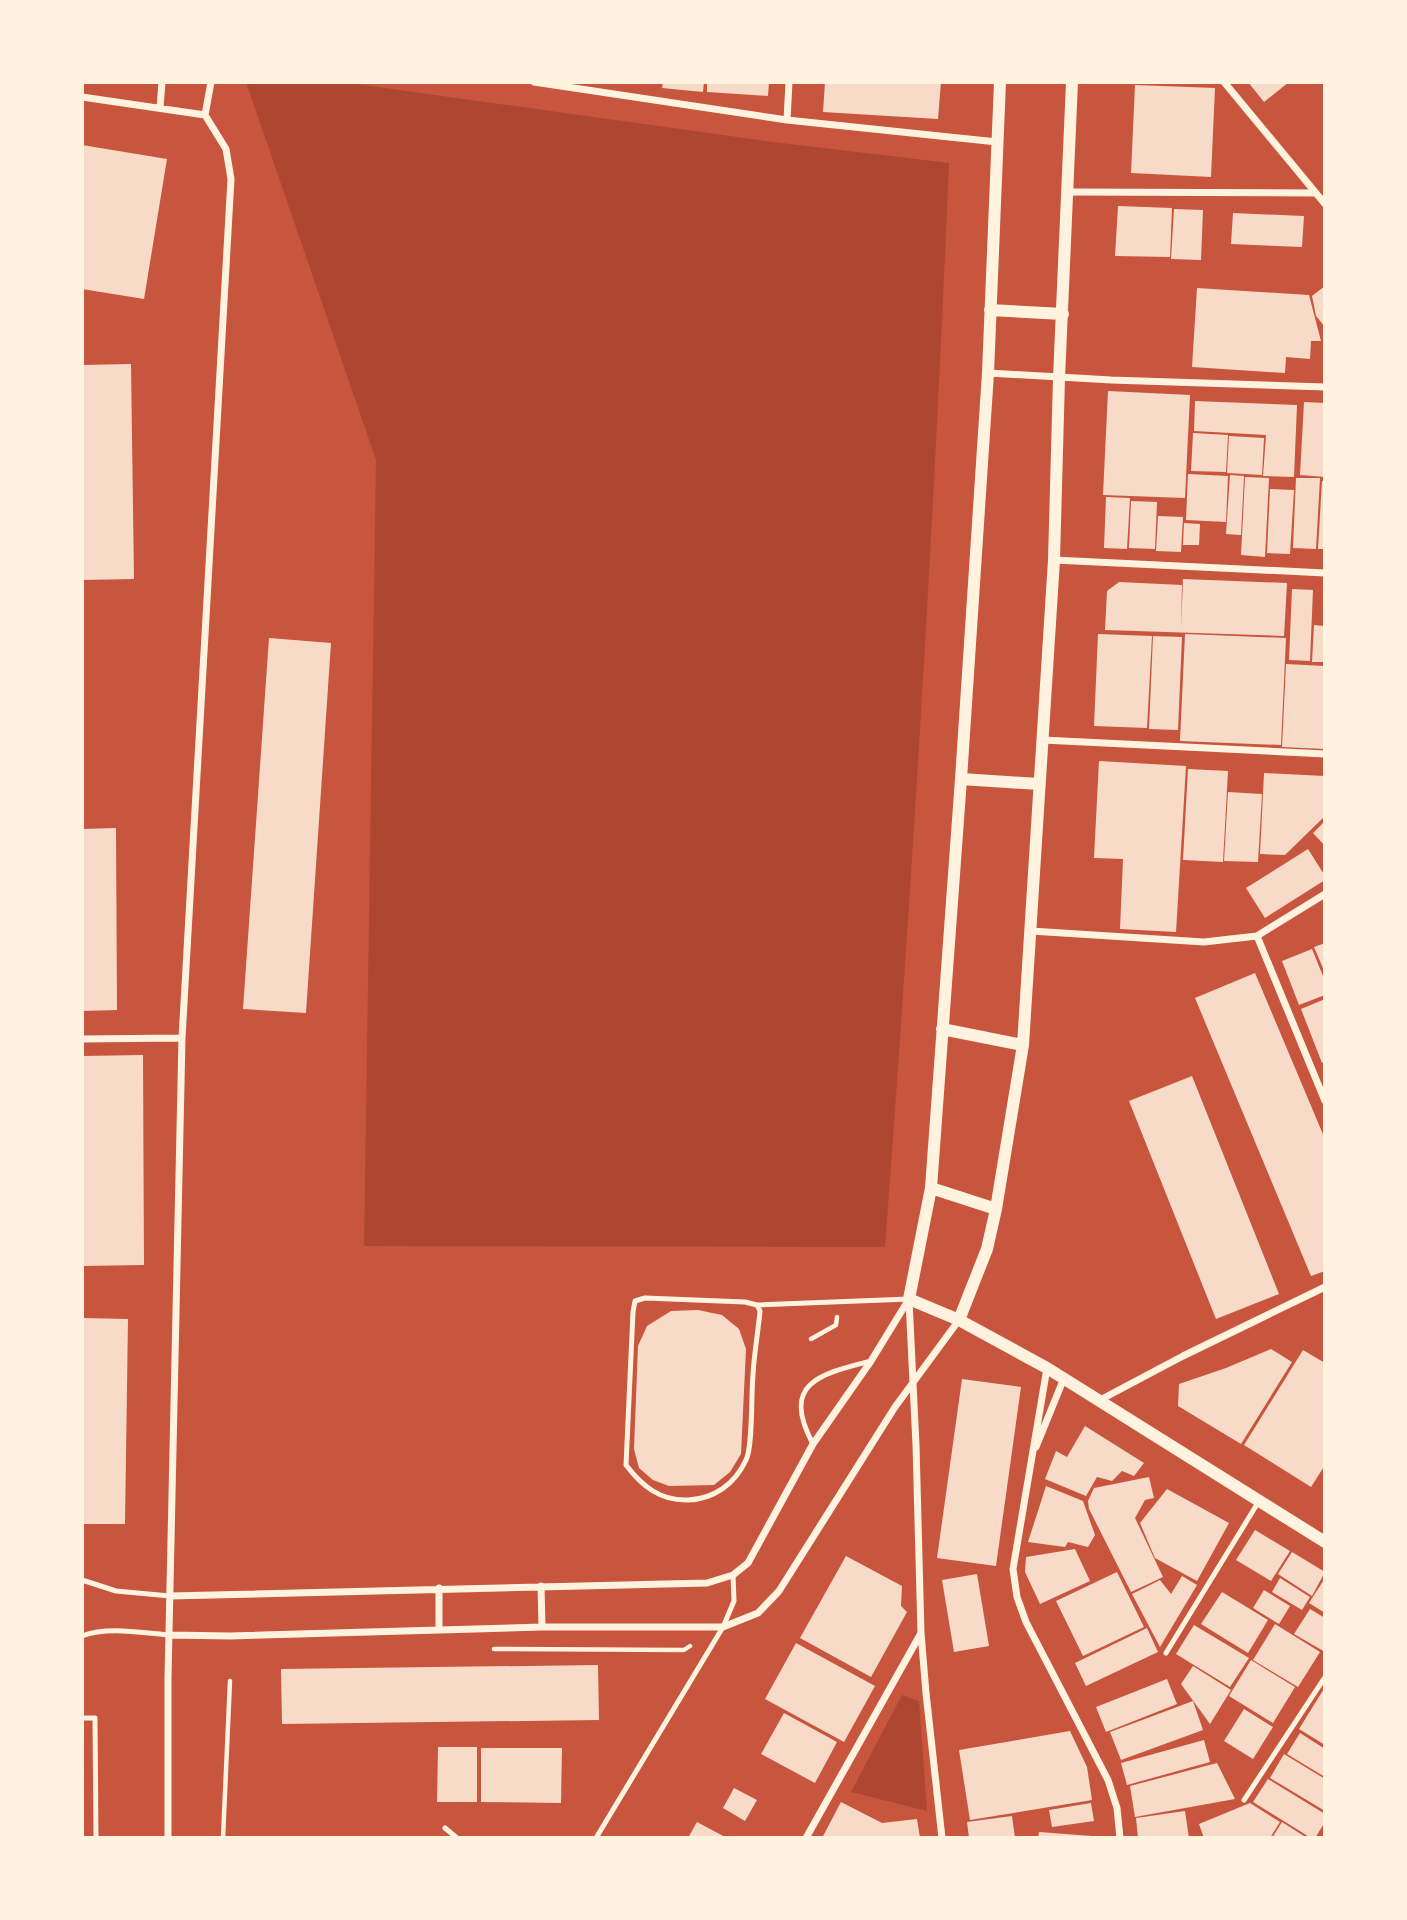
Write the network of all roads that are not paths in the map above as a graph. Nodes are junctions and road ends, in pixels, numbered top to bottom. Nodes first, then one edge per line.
1 (162, 82) edge
2 (211, 82) edge
3 (534, 82) edge
4 (789, 82) edge
5 (1000, 82) edge
6 (1072, 82) edge
7 (1224, 82) edge
8 (82, 97) edge
9 (160, 108) junction
10 (205, 115) junction
11 (787, 120) junction
12 (997, 142) junction
13 (1068, 192) junction
14 (1316, 193) junction
15 (1325, 204) edge
16 (990, 310) junction
17 (1063, 314) junction
18 (988, 373) junction
19 (1059, 378) junction
20 (1325, 387) edge
21 (1054, 560) junction
22 (1325, 573) edge
23 (1043, 740) junction
24 (1325, 754) edge
25 (961, 779) junction
26 (1039, 784) junction
27 (1325, 894) edge
28 (1031, 931) junction
29 (1257, 936) junction
30 (942, 1029) junction
31 (182, 1038) junction
32 (82, 1039) edge
33 (1023, 1045) junction
34 (1325, 1101) edge
35 (931, 1188) junction
36 (996, 1209) junction
37 (1325, 1287) edge
38 (909, 1299) junction
39 (757, 1306) junction
40 (960, 1320) junction
41 (871, 1361) junction
42 (1047, 1368) junction
43 (1065, 1378) junction
44 (913, 1382) junction
45 (1100, 1400) junction
46 (813, 1444) junction
47 (1031, 1458) junction
48 (1259, 1501) junction
49 (1325, 1542) edge
50 (733, 1574) junction
51 (82, 1580) edge
52 (541, 1586) junction
53 (439, 1588) junction
54 (170, 1596) junction
55 (723, 1626) junction
56 (542, 1628) junction
57 (439, 1630) junction
58 (921, 1633) junction
59 (169, 1635) junction
60 (82, 1636) edge
61 (1166, 1653) dead end
62 (1325, 1677) edge
63 (82, 1718) edge
64 (1244, 1800) dead end
65 (445, 1828) dead end
66 (96, 1838) edge
67 (168, 1838) edge
68 (457, 1838) edge
69 (596, 1838) edge
70 (806, 1838) edge
71 (942, 1838) edge
72 (1120, 1838) edge

1 - 9 street
2 - 10 street
3 - 11 street
4 - 11 street
5 - 12 street
6 - 13 street
7 - 14 street
8 - 9 street
9 - 10 street
10 - 31 street
11 - 12 street
12 - 16 street
13 - 14 street
13 - 17 street
14 - 15 street
16 - 17 street
16 - 18 street
17 - 19 street
18 - 19 street
18 - 25 street
19 - 20 street
19 - 21 street
21 - 22 street
21 - 23 street
23 - 24 street
23 - 26 street
25 - 26 street
25 - 30 street
26 - 28 street
27 - 29 street
28 - 29 street
28 - 33 street
29 - 34 street
30 - 33 street
30 - 35 street
31 - 32 street
31 - 54 street
33 - 36 street
35 - 36 street
35 - 38 street
36 - 40 street
37 - 45 street
38 - 39 lane
38 - 40 street
38 - 41 street
38 - 44 street
39 - 39 lane
40 - 42 street
40 - 44 street
41 - 46 street
41 - 46 lane
42 - 43 street
42 - 47 street
43 - 45 street
43 - 47 street
44 - 55 street
44 - 58 street
45 - 48 street
46 - 50 street
47 - 72 street
48 - 49 street
48 - 61 lane
50 - 52 street
50 - 55 lane
51 - 54 lane
52 - 53 street
52 - 56 street
53 - 54 street
53 - 57 street
54 - 59 street
55 - 56 street
55 - 69 lane
56 - 57 street
57 - 59 street
58 - 70 street
58 - 71 street
59 - 60 lane
59 - 67 street
62 - 64 lane
63 - 66 lane
65 - 68 lane

